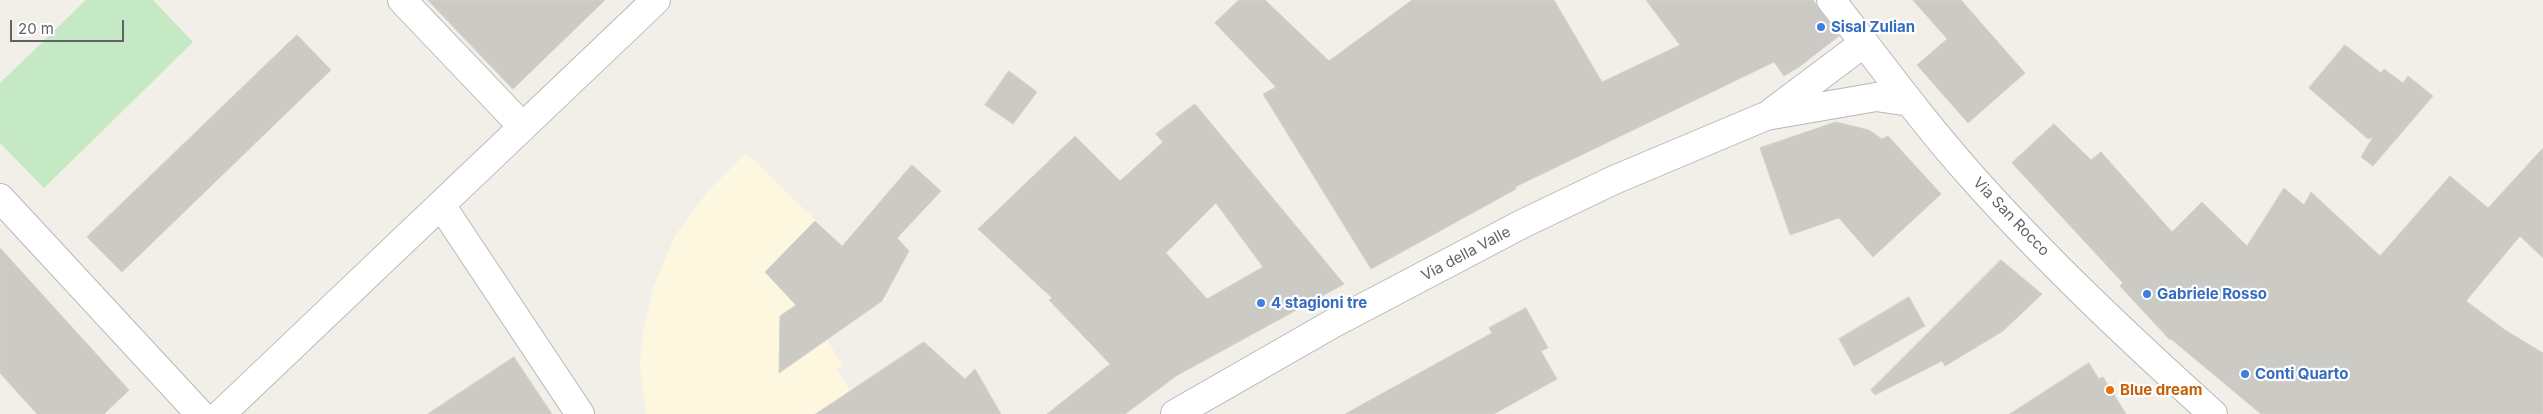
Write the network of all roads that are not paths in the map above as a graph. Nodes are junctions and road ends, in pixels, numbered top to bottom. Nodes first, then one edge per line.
1 (402, 0) edge
2 (656, 0) edge
3 (1841, 4) edge
4 (1864, 43) junction
5 (1910, 102) junction
6 (1766, 116) junction
7 (523, 127) junction
8 (0, 198) edge
9 (441, 204) junction
10 (200, 414) edge
11 (221, 414) edge
12 (580, 414) edge
13 (1176, 414) edge
14 (2213, 414) edge

1 - 7 street
2 - 7 street
3 - 4 street, Via San Rocco
4 - 5 street, Via San Rocco
4 - 6 street, Via della Valle
5 - 6 street, Via della Valle
5 - 14 street, Via San Rocco
6 - 13 street, Via della Valle
7 - 9 street
8 - 10 street
9 - 11 street
9 - 12 street

